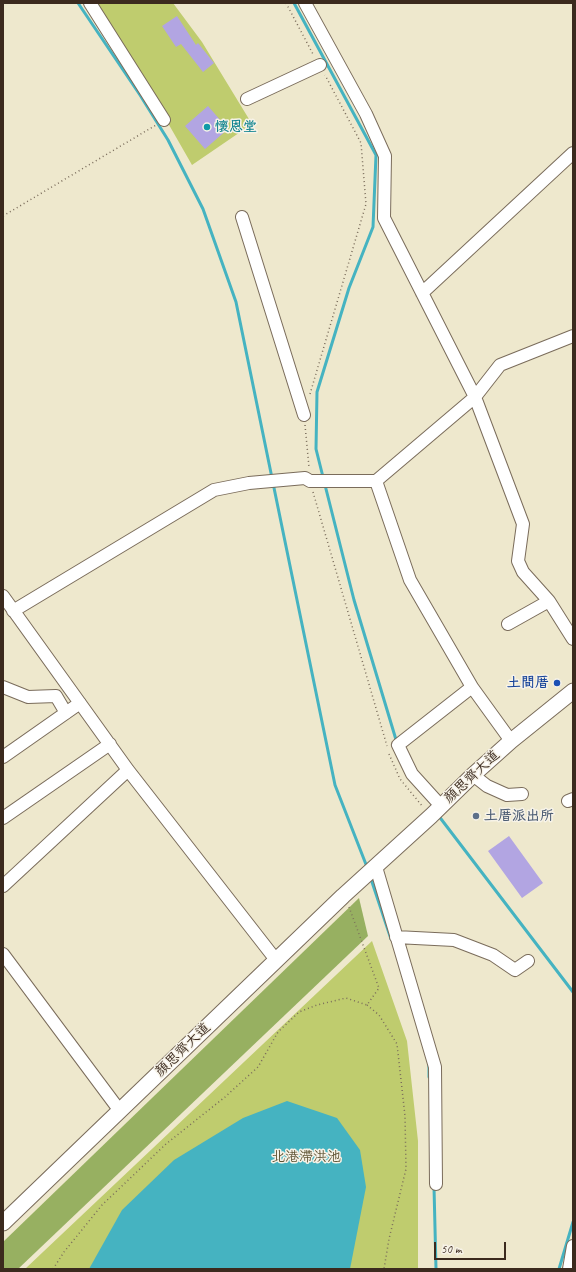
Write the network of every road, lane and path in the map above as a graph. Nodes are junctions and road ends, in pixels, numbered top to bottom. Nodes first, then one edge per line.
1 (90, 3) edge
2 (286, 3) edge
3 (305, 3) edge
4 (320, 65) junction
5 (246, 99) dead end
6 (164, 120) joint
7 (573, 153) edge
8 (3, 216) edge
9 (242, 218) dead end
10 (422, 293) junction
11 (573, 336) edge
12 (475, 397) junction
13 (304, 414) junction
14 (310, 481) junction
15 (376, 481) junction
16 (3, 596) edge
17 (549, 601) junction
18 (13, 611) junction
19 (508, 624) dead end
20 (573, 639) edge
21 (3, 686) edge
22 (472, 687) junction
23 (573, 691) edge
24 (80, 703) junction
25 (66, 713) junction
26 (510, 741) junction
27 (110, 744) junction
28 (3, 757) edge
29 (128, 770) junction
30 (473, 775) junction
31 (522, 794) dead end
32 (436, 811) junction
33 (3, 818) edge
34 (376, 867) junction
35 (3, 886) edge
36 (343, 896) junction
37 (396, 937) junction
38 (3, 954) edge
39 (276, 960) junction
40 (528, 961) dead end
41 (367, 1005) junction
42 (120, 1111) junction
43 (436, 1184) dead end
44 (3, 1223) edge
45 (573, 1246) edge
46 (53, 1269) edge
47 (384, 1269) edge
48 (569, 1269) edge

1 - 6 street
2 - 4 path
3 - 10 street
4 - 5 street
4 - 13 path
6 - 8 path
7 - 10 street
9 - 13 street
10 - 12 street
11 - 12 street
12 - 15 street
12 - 17 street
13 - 14 path
14 - 15 street
14 - 18 street
14 - 32 path
15 - 22 street
16 - 18 street
17 - 19 street
17 - 20 street
18 - 24 street
21 - 25 street
22 - 26 street
22 - 32 street
23 - 26 main road, 顏思齊大道
24 - 25 street
24 - 27 street
25 - 28 street
26 - 30 main road, 顏思齊大道
27 - 29 street
27 - 33 street
29 - 35 street
29 - 39 street
30 - 31 street
30 - 32 main road, 顏思齊大道
32 - 34 main road, 顏思齊大道
34 - 36 main road, 顏思齊大道
34 - 37 street
36 - 39 main road, 顏思齊大道
36 - 41 path
37 - 40 street
37 - 43 street
38 - 42 street
39 - 42 main road, 顏思齊大道
41 - 46 path
41 - 47 path
42 - 44 main road, 顏思齊大道
45 - 48 street

